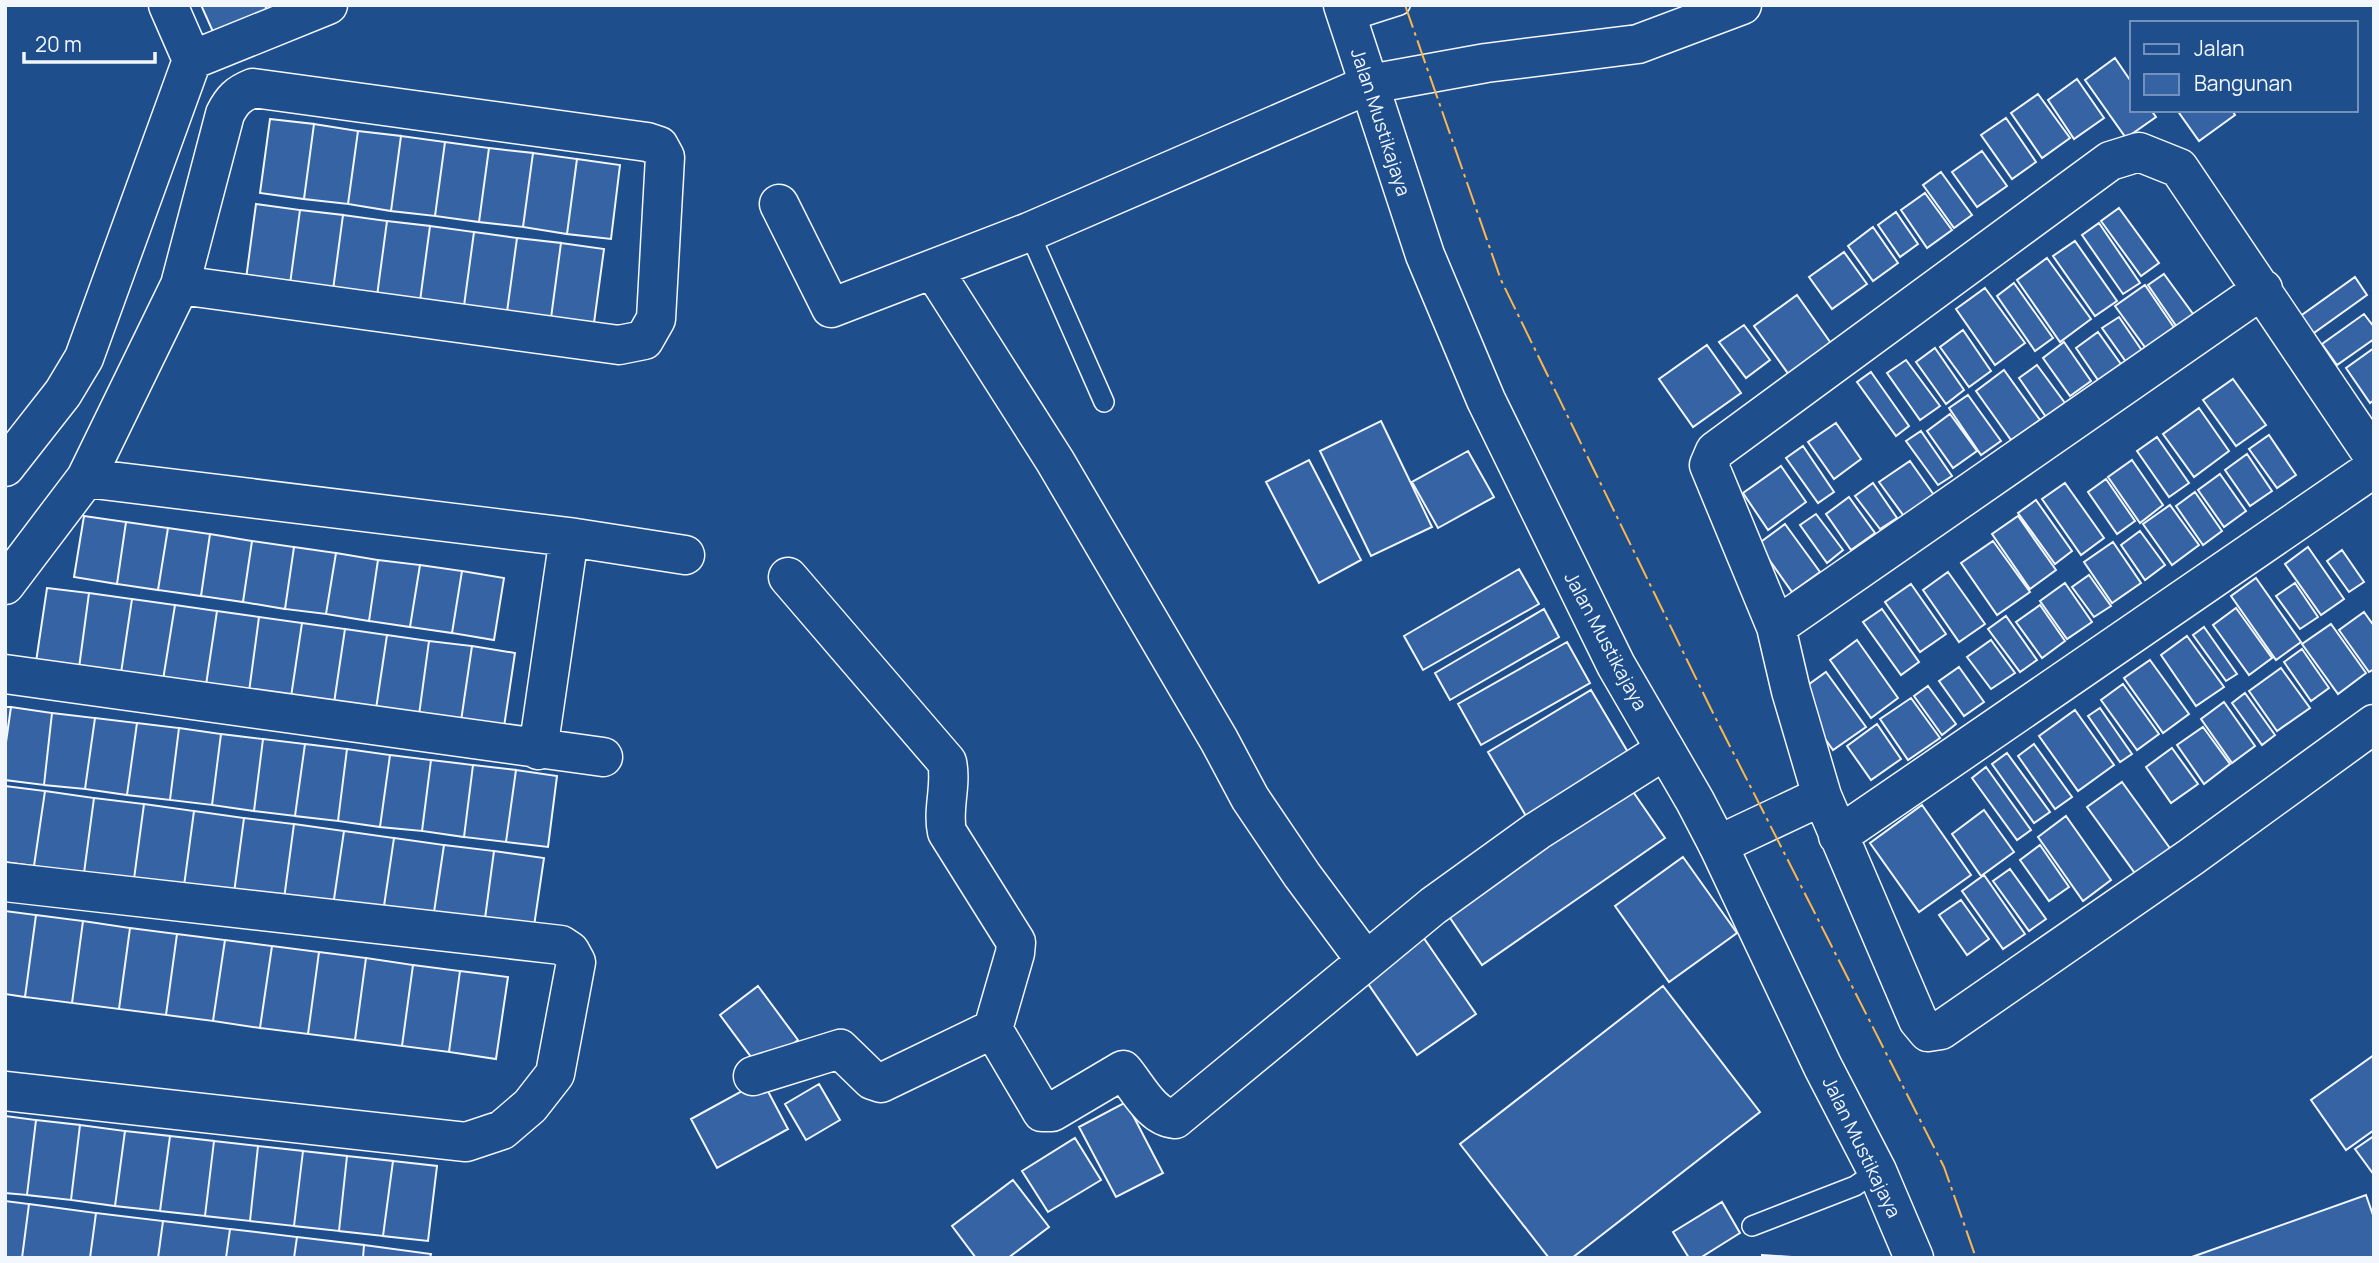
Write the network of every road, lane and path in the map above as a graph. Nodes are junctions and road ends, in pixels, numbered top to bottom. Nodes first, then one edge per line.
1 (167, 5) edge
2 (328, 5) edge
3 (1400, 5) edge
4 (1742, 5) edge
5 (1345, 14) edge
6 (191, 60) junction
7 (1370, 84) junction
8 (779, 204) dead end
9 (1029, 232) junction
10 (934, 271) junction
11 (180, 285) junction
12 (2263, 289) junction
13 (1104, 402) dead end
14 (2374, 457) edge
15 (5, 467) edge
16 (2374, 468) edge
17 (86, 478) junction
18 (569, 537) junction
19 (685, 555) dead end
20 (788, 577) dead end
21 (5, 584) edge
22 (1776, 627) junction
23 (5, 674) edge
24 (2374, 724) edge
25 (538, 750) junction
26 (1665, 750) junction
27 (603, 757) dead end
28 (1822, 796) junction
29 (1838, 836) junction
30 (1717, 845) junction
31 (5, 882) edge
32 (1366, 961) junction
33 (993, 1029) junction
34 (753, 1076) dead end
35 (5, 1091) edge
36 (1877, 1171) junction
37 (1752, 1226) dead end
38 (1914, 1258) edge

1 - 6 street
2 - 6 street
3 - 5 lane
4 - 7 street
5 - 7 street, Jalan Mustikajaya
6 - 15 street
7 - 9 street
7 - 26 street, Jalan Mustikajaya
8 - 10 street
9 - 10 street
9 - 13 lane
10 - 32 street
11 - 11 street
11 - 17 street
12 - 14 street
12 - 22 street
12 - 22 street
16 - 29 street
17 - 18 street
17 - 21 street
18 - 19 street
18 - 25 street
20 - 33 street
22 - 28 street
23 - 25 street
24 - 29 street
25 - 27 street
26 - 30 street, Jalan Mustikajaya
26 - 32 street
28 - 29 street
28 - 30 street
30 - 36 street, Jalan Mustikajaya
31 - 35 street
32 - 33 street
33 - 34 street
36 - 37 lane
36 - 38 street, Jalan Mustikajaya

